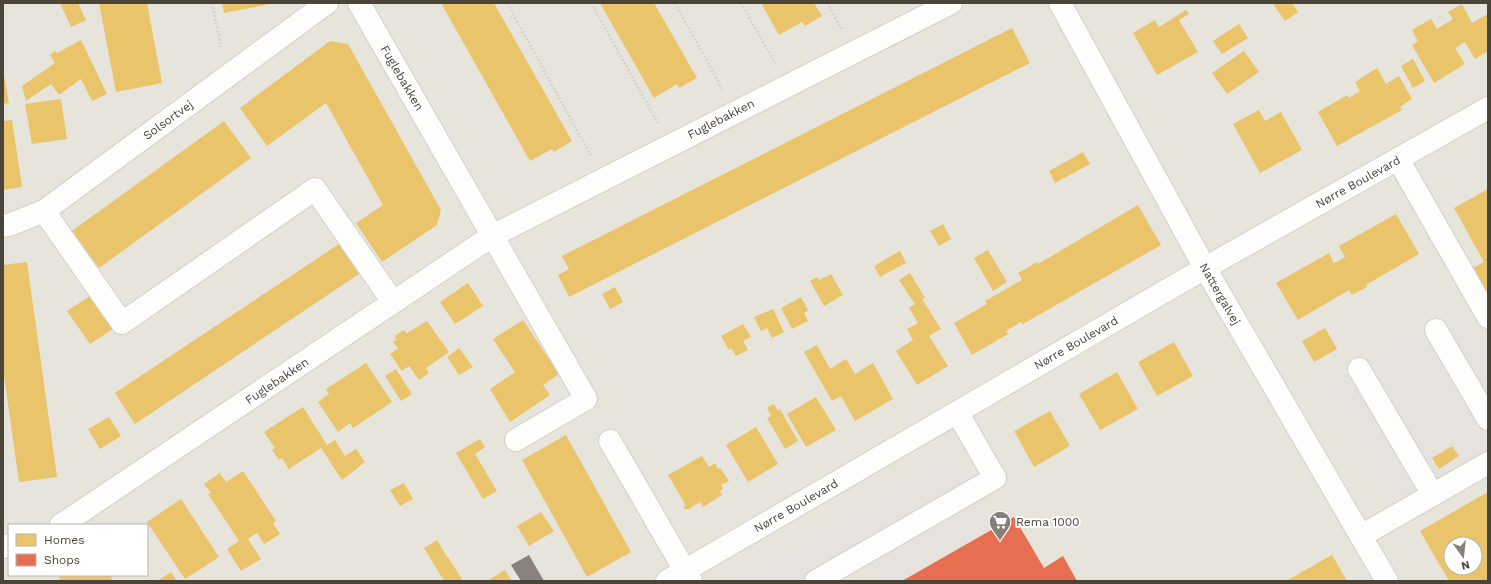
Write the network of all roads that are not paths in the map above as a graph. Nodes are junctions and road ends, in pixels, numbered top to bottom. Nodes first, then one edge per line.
1 (327, 3) edge
2 (359, 3) edge
3 (951, 3) edge
4 (1060, 3) edge
5 (1488, 108) edge
6 (1398, 159) junction
7 (44, 211) junction
8 (3, 226) edge
9 (492, 236) junction
10 (1205, 268) junction
11 (393, 302) junction
12 (1488, 317) edge
13 (1436, 330) dead end
14 (1359, 368) dead end
15 (957, 412) junction
16 (1488, 419) edge
17 (516, 440) dead end
18 (610, 441) dead end
19 (1488, 462) edge
20 (1433, 495) junction
21 (62, 524) edge
22 (1361, 536) junction
23 (689, 576) edge
24 (667, 581) edge
25 (816, 581) edge
26 (1387, 581) edge

1 - 7 street, Solsortvej
2 - 9 street, Fuglebakken
3 - 9 street, Fuglebakken
4 - 10 street, Nattergalvej
5 - 6 street, Nørre Boulevard
6 - 10 street, Nørre Boulevard
6 - 12 street
7 - 8 street, Solsortvej
7 - 11 street
9 - 11 street, Fuglebakken
9 - 17 street
10 - 15 street, Nørre Boulevard
10 - 22 street, Nattergalvej
11 - 21 street, Fuglebakken
13 - 16 street
14 - 20 street
15 - 23 street, Nørre Boulevard
15 - 25 street
18 - 23 street
19 - 20 street
20 - 22 street
22 - 26 street, Nattergalvej
23 - 24 street, Nørre Boulevard

